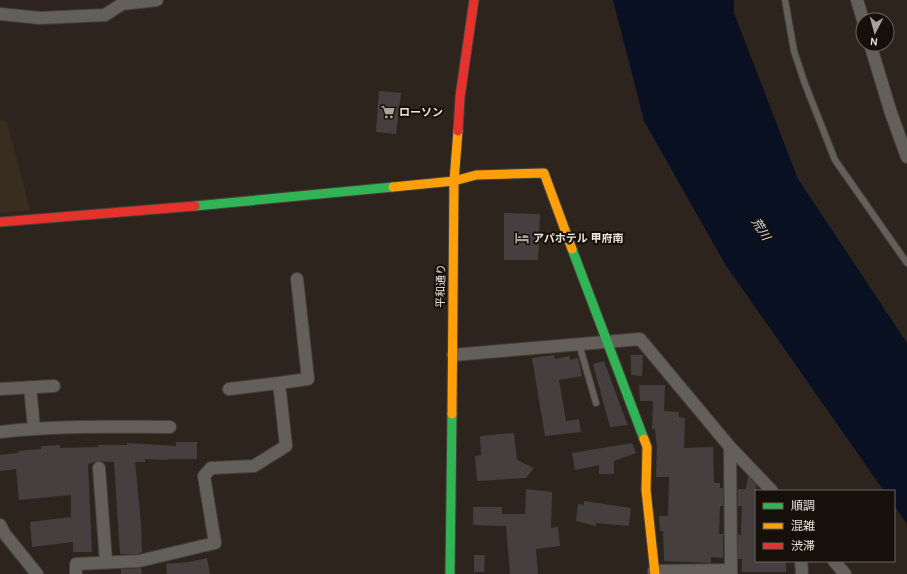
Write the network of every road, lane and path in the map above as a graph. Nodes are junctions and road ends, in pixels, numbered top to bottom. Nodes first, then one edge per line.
1 (157, 0) edge
2 (464, 0) edge
3 (474, 0) edge
4 (785, 0) edge
5 (857, 0) edge
6 (861, 12) edge
7 (0, 14) edge
8 (468, 30) junction
9 (872, 52) edge
10 (907, 157) edge
11 (454, 181) junction
12 (0, 222) edge
13 (907, 262) edge
14 (296, 279) dead end
15 (608, 342) junction
16 (579, 344) junction
17 (452, 355) junction
18 (279, 383) junction
19 (54, 386) dead end
20 (30, 387) junction
21 (0, 389) edge
22 (228, 389) dead end
23 (596, 403) dead end
24 (34, 428) junction
25 (170, 428) dead end
26 (0, 432) edge
27 (730, 447) junction
28 (99, 468) dead end
29 (771, 490) edge
30 (0, 525) edge
31 (106, 562) junction
32 (801, 562) edge
33 (835, 562) edge
34 (654, 572) edge
35 (731, 572) edge
36 (38, 574) edge
37 (76, 574) edge
38 (450, 574) edge
39 (802, 574) edge
40 (845, 574) edge

1 - 7 street
2 - 8 street
3 - 8 main road, 平和通り
4 - 13 lane
5 - 6 street
8 - 11 main road, 平和通り
9 - 10 street
11 - 12 main road
11 - 15 main road
11 - 17 main road, 平和通り
14 - 18 street
15 - 16 street
15 - 27 street
15 - 34 main road
16 - 17 street
16 - 23 lane
17 - 38 main road, 平和通り
18 - 22 street
18 - 31 street
19 - 20 street
20 - 21 street
20 - 24 street
24 - 25 street
24 - 26 street
27 - 29 street
27 - 35 street
28 - 31 street
30 - 36 street
31 - 37 street
32 - 39 street
33 - 40 street
34 - 35 street

